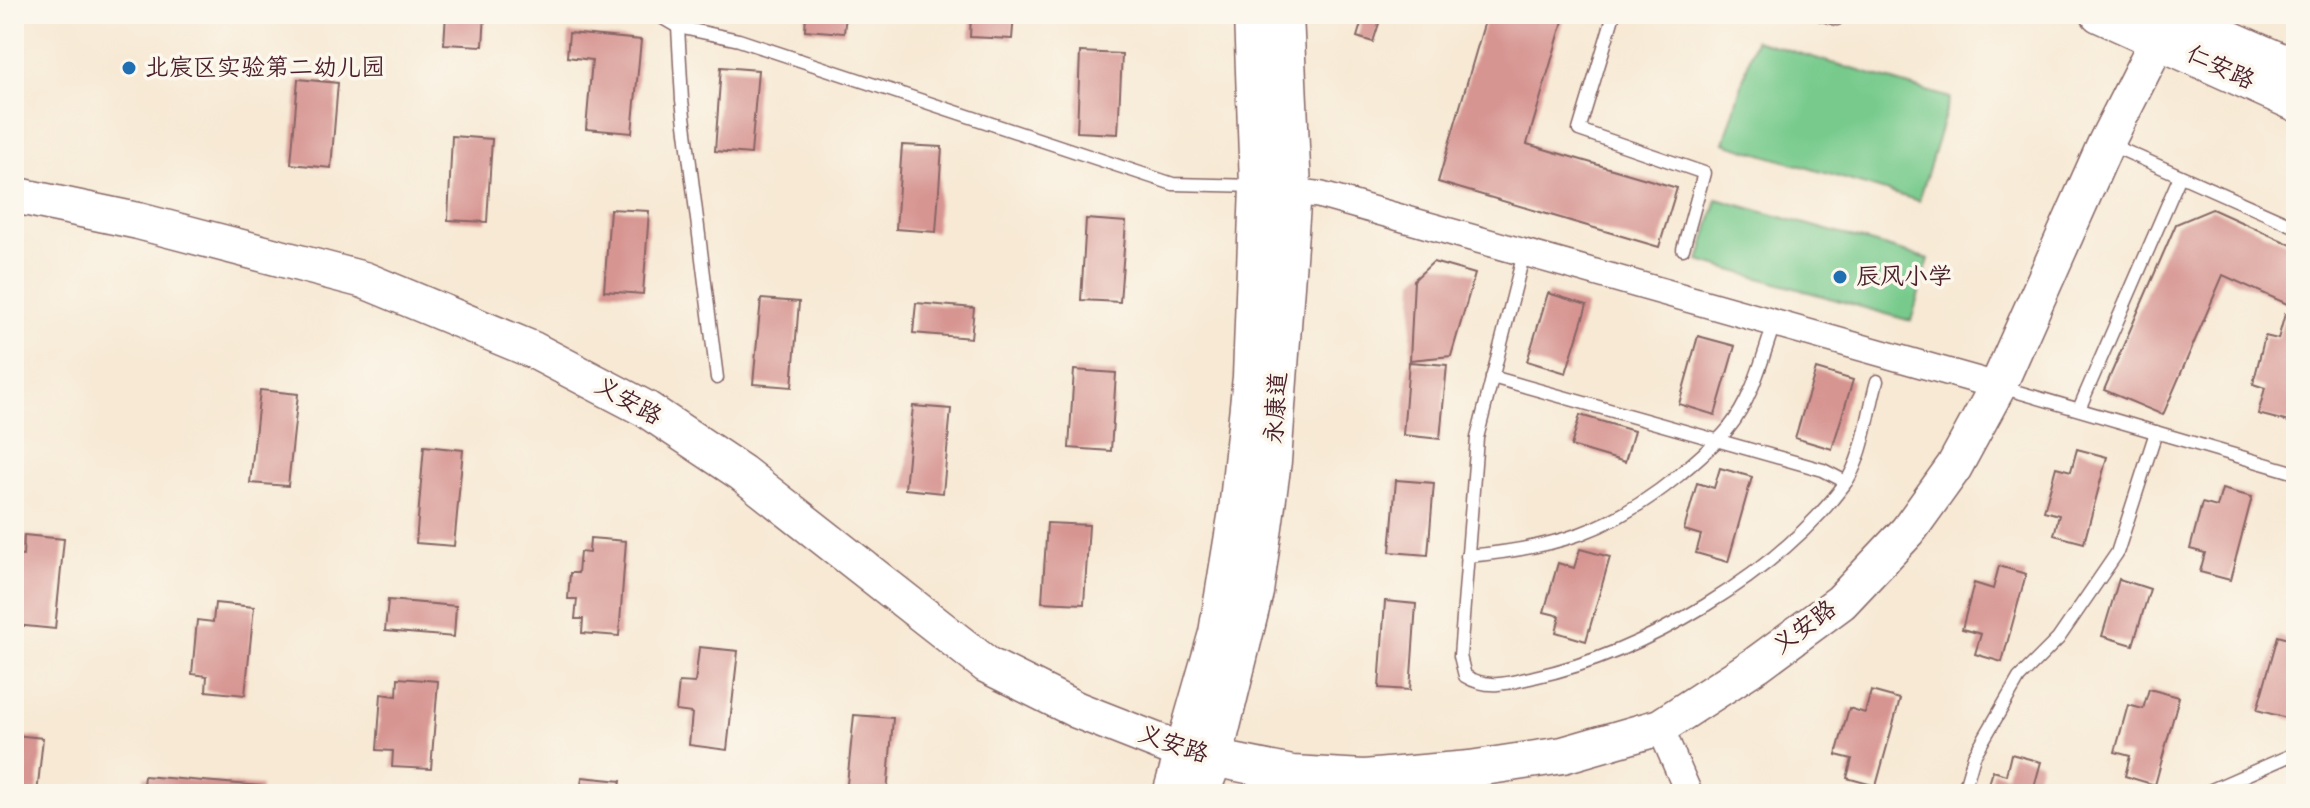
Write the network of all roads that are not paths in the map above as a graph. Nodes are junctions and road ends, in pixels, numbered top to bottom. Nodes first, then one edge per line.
1 (656, 14) edge
2 (1252, 14) edge
3 (1285, 14) edge
4 (1614, 14) edge
5 (1820, 14) edge
6 (2099, 14) edge
7 (1837, 19) dead end
8 (2167, 23) edge
9 (678, 27) junction
10 (2296, 68) edge
11 (2296, 103) edge
12 (2106, 143) junction
13 (2180, 176) junction
14 (1276, 189) junction
15 (14, 195) edge
16 (2296, 227) edge
17 (1683, 249) dead end
18 (1524, 253) junction
19 (1774, 324) junction
20 (1492, 377) junction
21 (717, 378) dead end
22 (1877, 381) dead end
23 (1998, 386) junction
24 (2079, 409) junction
25 (2156, 432) junction
26 (1716, 440) junction
27 (2296, 473) edge
28 (1846, 482) junction
29 (1467, 556) junction
30 (1660, 727) junction
31 (2296, 753) edge
32 (1199, 756) junction
33 (1171, 794) edge
34 (1201, 794) edge
35 (1689, 794) edge
36 (1963, 794) edge
37 (2202, 794) edge

1 - 9 lane
2 - 14 street, 永康道
3 - 14 street, 永康道
4 - 17 lane
5 - 7 lane
6 - 8 street, 仁安路
8 - 10 street, 仁安路
8 - 11 street, 仁安路
8 - 12 street, 义安路
9 - 14 lane
9 - 21 lane
12 - 13 lane
12 - 23 street, 义安路
13 - 16 lane
13 - 24 lane
14 - 18 street
14 - 32 street, 永康道
15 - 32 street, 义安路
18 - 19 street
18 - 20 lane
19 - 23 street
19 - 26 lane
20 - 26 lane
20 - 29 lane
22 - 28 lane
23 - 24 lane
23 - 30 street, 义安路
24 - 25 lane
25 - 27 lane
25 - 36 lane
26 - 28 lane
26 - 29 lane
28 - 29 lane
30 - 32 street, 义安路
30 - 35 street
31 - 37 lane
32 - 33 street, 永康道
32 - 34 street, 永康道

